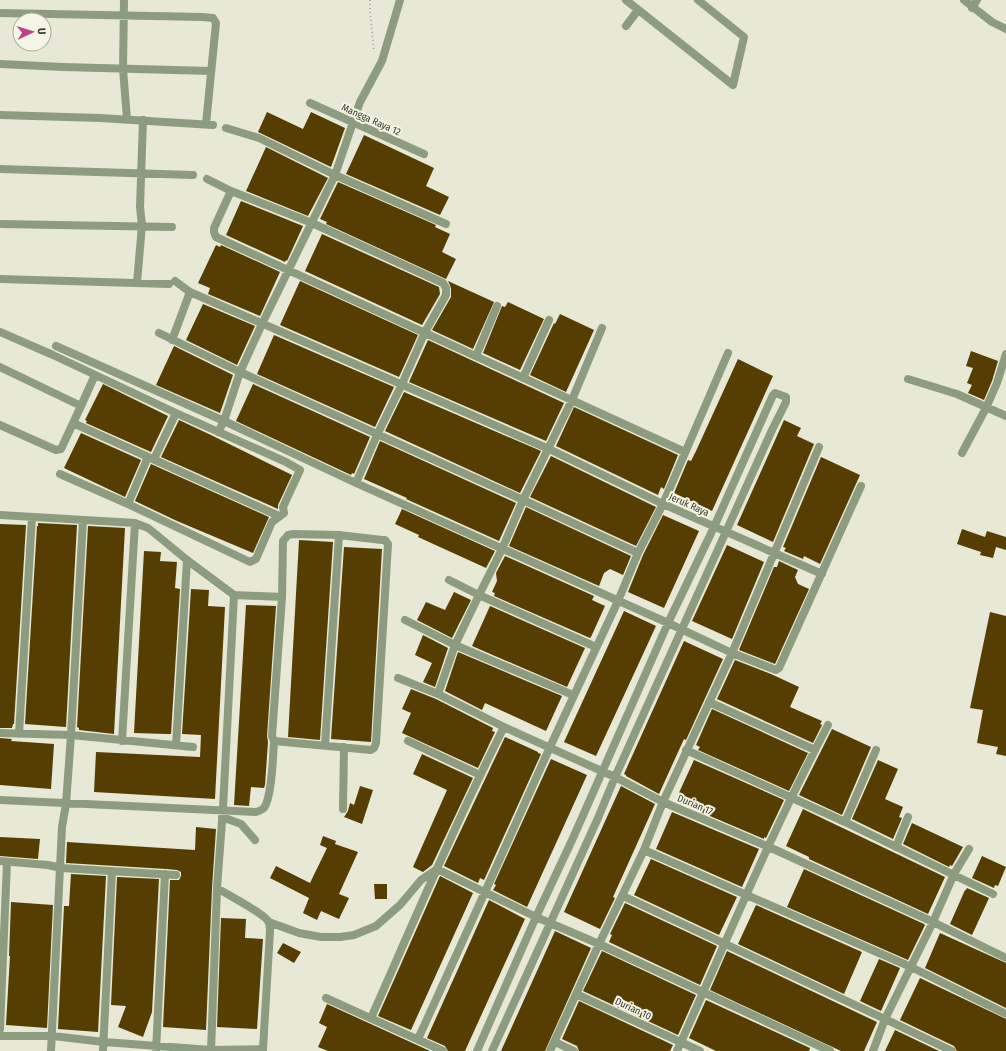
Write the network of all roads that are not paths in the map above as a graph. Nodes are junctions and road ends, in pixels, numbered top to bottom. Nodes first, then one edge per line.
1 (124, 0) edge
2 (400, 0) edge
3 (626, 0) edge
4 (698, 0) edge
5 (964, 0) edge
6 (977, 0) edge
7 (972, 8) junction
8 (638, 10) junction
9 (0, 13) edge
10 (124, 16) junction
11 (626, 26) dead end
12 (1006, 29) edge
13 (0, 64) edge
14 (123, 69) junction
15 (211, 71) junction
16 (310, 103) dead end
17 (0, 115) edge
18 (127, 119) junction
19 (143, 120) junction
20 (354, 123) junction
21 (226, 128) dead end
22 (424, 154) dead end
23 (0, 169) edge
24 (142, 174) junction
25 (193, 175) dead end
26 (335, 175) junction
27 (207, 179) dead end
28 (231, 191) junction
29 (312, 222) junction
30 (0, 224) edge
31 (446, 224) dead end
32 (142, 225) junction
33 (172, 227) dead end
34 (288, 270) junction
35 (0, 279) edge
36 (137, 283) junction
37 (190, 292) junction
38 (497, 306) dead end
39 (549, 320) dead end
40 (262, 324) junction
41 (602, 328) dead end
42 (0, 332) edge
43 (425, 332) junction
44 (159, 333) dead end
45 (172, 340) junction
46 (56, 346) dead end
47 (728, 352) dead end
48 (1006, 354) edge
49 (476, 356) junction
50 (0, 367) edge
51 (240, 372) junction
52 (95, 375) junction
53 (523, 378) junction
54 (908, 379) dead end
55 (402, 384) junction
56 (572, 400) junction
57 (81, 406) junction
58 (986, 408) junction
59 (176, 413) junction
60 (1006, 416) edge
61 (224, 421) junction
62 (73, 423) junction
63 (0, 425) edge
64 (759, 425) junction
65 (772, 430) junction
66 (218, 432) junction
67 (377, 435) junction
68 (819, 446) dead end
69 (549, 449) junction
70 (685, 452) junction
71 (962, 453) dead end
72 (151, 458) junction
73 (60, 474) dead end
74 (356, 483) junction
75 (861, 486) dead end
76 (523, 500) junction
77 (128, 504) junction
78 (663, 504) junction
79 (0, 515) edge
80 (279, 516) junction
81 (32, 517) junction
82 (83, 520) junction
83 (135, 523) junction
84 (714, 527) junction
85 (726, 532) junction
86 (338, 535) junction
87 (502, 550) junction
88 (638, 554) junction
89 (774, 554) junction
90 (187, 560) junction
91 (822, 574) junction
92 (449, 580) dead end
93 (478, 595) junction
94 (234, 596) junction
95 (282, 597) junction
96 (618, 601) junction
97 (405, 620) dead end
98 (668, 623) junction
99 (682, 630) junction
100 (455, 645) junction
101 (596, 647) junction
102 (732, 653) junction
103 (398, 678) dead end
104 (438, 694) junction
105 (573, 695) junction
106 (709, 702) junction
107 (828, 725) dead end
108 (504, 727) junction
109 (0, 733) edge
110 (19, 734) junction
111 (72, 735) junction
112 (122, 741) junction
113 (274, 741) junction
114 (408, 741) dead end
115 (176, 744) junction
116 (325, 745) junction
117 (193, 747) dead end
118 (344, 747) junction
119 (550, 747) junction
120 (686, 750) junction
121 (815, 750) junction
122 (876, 750) dead end
123 (602, 771) junction
124 (480, 775) junction
125 (615, 777) junction
126 (792, 799) junction
127 (0, 800) edge
128 (663, 802) junction
129 (66, 804) junction
130 (343, 809) dead end
131 (222, 814) junction
132 (908, 817) dead end
133 (845, 822) junction
134 (255, 840) dead end
135 (769, 847) junction
136 (896, 847) junction
137 (969, 848) dead end
138 (644, 850) junction
139 (3, 861) edge
140 (61, 868) junction
141 (437, 869) junction
142 (112, 871) junction
143 (165, 874) junction
144 (954, 874) junction
145 (176, 875) dead end
146 (217, 888) junction
147 (485, 892) junction
148 (993, 894) dead end
149 (745, 895) junction
150 (623, 896) junction
151 (536, 916) junction
152 (269, 922) junction
153 (933, 922) junction
154 (550, 923) junction
155 (724, 943) junction
156 (599, 944) junction
157 (1006, 958) edge
158 (911, 967) junction
159 (503, 990) junction
160 (704, 992) junction
161 (576, 994) junction
162 (517, 995) junction
163 (326, 998) dead end
164 (1006, 1014) edge
165 (371, 1018) junction
166 (885, 1019) junction
167 (0, 1029) edge
168 (0, 1036) edge
169 (52, 1036) junction
170 (418, 1039) junction
171 (554, 1042) junction
172 (681, 1042) junction
173 (104, 1047) edge
174 (156, 1049) edge
175 (818, 1049) edge
176 (211, 1050) edge
177 (263, 1050) edge
178 (51, 1051) edge
179 (444, 1051) edge
180 (477, 1051) edge
181 (492, 1051) edge
182 (550, 1051) edge
183 (574, 1051) edge
184 (677, 1051) edge
185 (700, 1051) edge
186 (830, 1051) edge
187 (873, 1051) edge
188 (952, 1051) edge

1 - 10 street
2 - 20 street
3 - 8 street
4 - 8 street
5 - 7 street
6 - 7 street
7 - 12 street
8 - 11 street
9 - 10 street
10 - 14 street
10 - 15 street
13 - 14 street
14 - 15 street
14 - 18 street
15 - 19 street
16 - 20 street, Mangga Raya 12
17 - 18 street
18 - 19 street
19 - 24 street
20 - 22 street, Mangga Raya 12
20 - 26 street
21 - 26 street
23 - 24 street
24 - 25 street
24 - 32 street
26 - 29 street
26 - 31 street
27 - 28 street
28 - 29 street
28 - 34 street
29 - 34 street
29 - 43 street
30 - 32 street
32 - 33 street
32 - 36 street
34 - 40 street
34 - 43 street
35 - 36 street
36 - 37 street, Jeruk Raya
37 - 40 street, Jeruk Raya
37 - 45 street
38 - 49 street
39 - 53 street
40 - 51 street
40 - 55 street, Jeruk Raya
41 - 56 street
42 - 52 street
43 - 49 street
43 - 55 street
44 - 45 street
45 - 51 street
46 - 61 street
47 - 70 street
48 - 58 street
49 - 53 street
50 - 57 street
51 - 61 street
51 - 67 street
52 - 57 street
52 - 59 street
53 - 56 street
54 - 58 street
55 - 67 street
55 - 69 street, Jeruk Raya
56 - 69 street
56 - 70 street
57 - 62 street
58 - 60 street
58 - 71 street
59 - 66 street
59 - 72 street
61 - 66 street
61 - 74 street
62 - 63 street
62 - 72 street
64 - 65 street
64 - 65 street
64 - 84 street
65 - 85 street
66 - 80 street
67 - 74 street
67 - 76 street
68 - 89 street
69 - 76 street
69 - 78 street, Jeruk Raya
70 - 78 street
72 - 77 street
72 - 80 street
73 - 77 street
74 - 87 street
75 - 91 street
76 - 87 street
76 - 88 street
77 - 80 street
78 - 84 street, Jeruk Raya
78 - 88 street
79 - 81 street
81 - 82 street
81 - 110 street
82 - 83 street
82 - 111 street
83 - 90 street
83 - 112 street
84 - 85 street, Jeruk Raya
84 - 98 street
85 - 89 street, Jeruk Raya
85 - 99 street
86 - 95 street
86 - 116 street
86 - 118 street
87 - 93 street
87 - 96 street
88 - 96 street
89 - 91 street, Jeruk Raya
89 - 102 street
90 - 94 street
90 - 115 street
91 - 102 street
92 - 93 street
93 - 100 street
93 - 101 street
94 - 95 street
94 - 131 street
95 - 113 street
96 - 98 street
96 - 101 street
97 - 100 street
98 - 99 street
98 - 123 street
99 - 102 street
99 - 125 street
100 - 104 street
100 - 105 street
101 - 105 street
102 - 106 street
103 - 104 street, Durian 17
104 - 108 street, Durian 17
105 - 119 street
106 - 120 street
106 - 121 street
107 - 121 street
108 - 119 street, Durian 17
108 - 124 street
109 - 110 street
110 - 111 street
111 - 112 street
111 - 129 street
112 - 115 street
113 - 116 street
113 - 131 street
114 - 124 street
115 - 117 street
116 - 118 street
118 - 130 street
119 - 123 street, Durian 17
119 - 147 street
120 - 126 street
120 - 128 street
121 - 126 street
122 - 133 street
123 - 125 street, Durian 17
123 - 151 street
124 - 141 street
125 - 128 street, Durian 17
125 - 154 street
126 - 133 street
126 - 135 street
127 - 129 street
128 - 135 street, Durian 17
128 - 138 street
129 - 131 street
129 - 140 street
131 - 134 street
131 - 146 street
132 - 136 street
133 - 136 street
135 - 149 street
135 - 153 street, Durian 17
136 - 144 street
137 - 144 street
138 - 149 street
138 - 150 street
139 - 140 street
139 - 167 street
140 - 142 street
140 - 169 street
141 - 147 street
141 - 152 street
141 - 165 street
142 - 143 street
142 - 173 street
143 - 145 street
143 - 174 street
144 - 148 street
144 - 153 street
146 - 152 street
146 - 176 street
147 - 151 street
147 - 170 street
149 - 155 street
149 - 158 street
150 - 155 street
150 - 156 street
151 - 154 street
151 - 159 street
152 - 177 street
153 - 157 street, Durian 17
153 - 158 street
154 - 156 street
154 - 162 street
155 - 160 street
155 - 166 street
156 - 160 street
156 - 161 street
158 - 164 street
158 - 166 street
159 - 162 street
159 - 180 street
160 - 172 street
160 - 175 street
161 - 171 street
161 - 172 street, Durian 10
162 - 181 street
163 - 165 street
165 - 170 street
166 - 187 street
166 - 188 street
168 - 169 street
169 - 173 street
169 - 178 street
170 - 179 street
171 - 182 street
171 - 183 street
172 - 184 street
172 - 185 street, Durian 10
173 - 174 street
174 - 176 street
175 - 186 street
176 - 177 street

